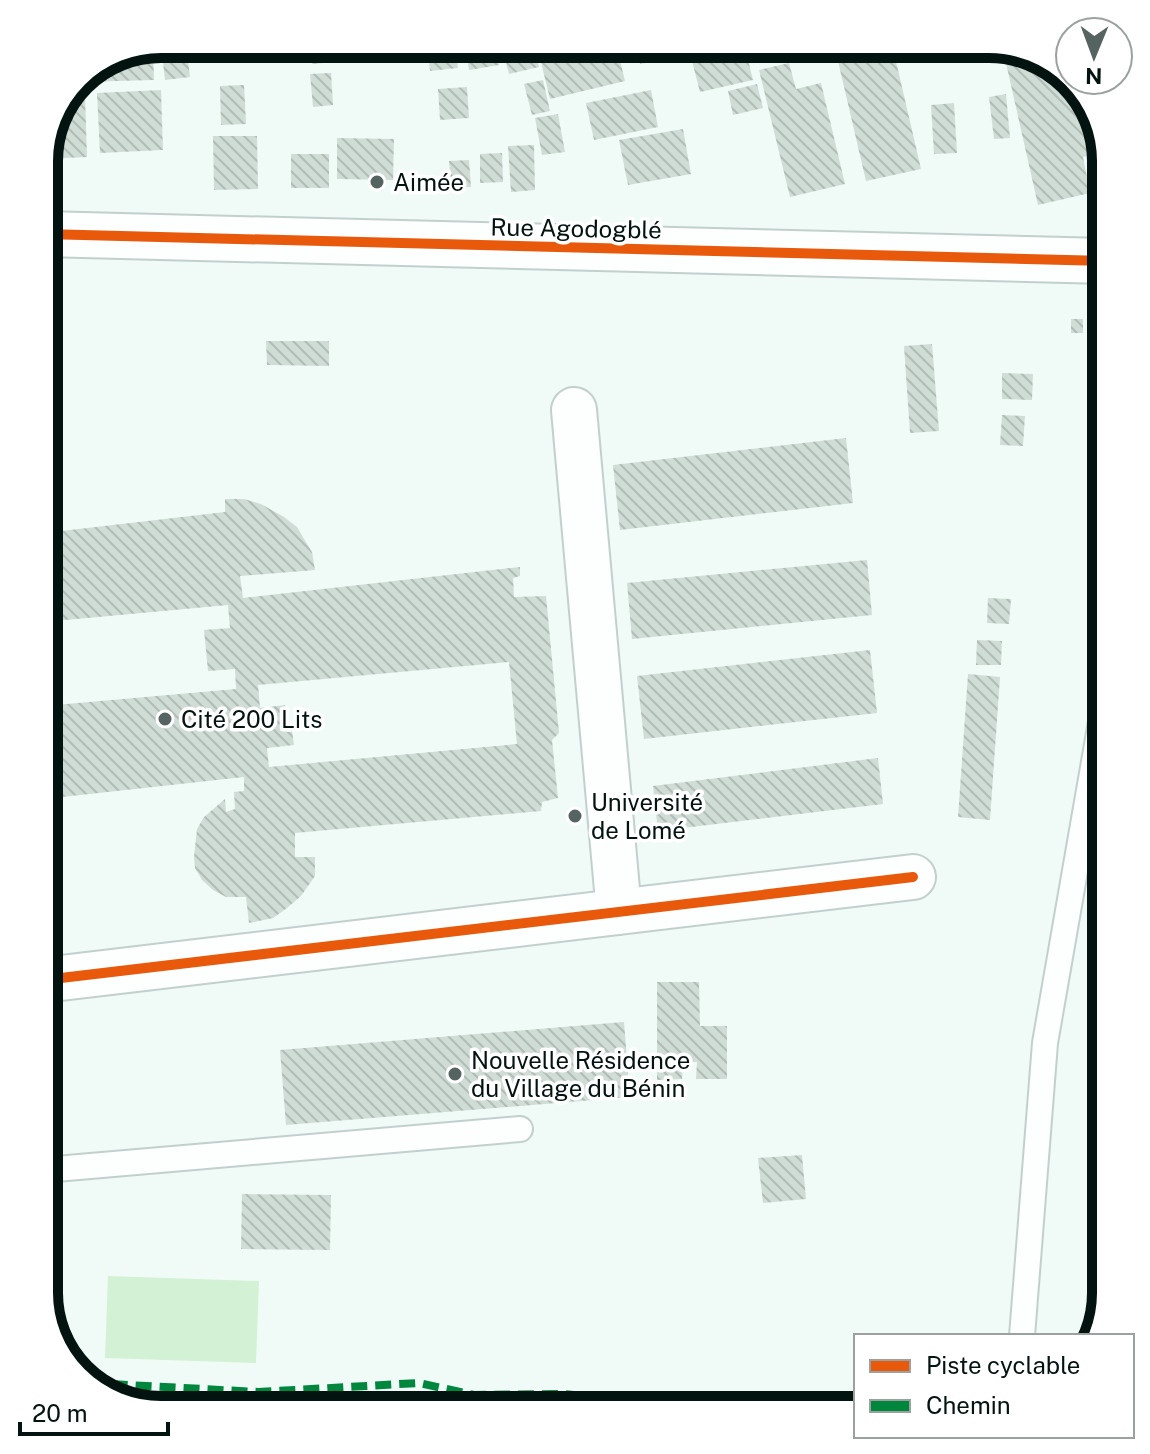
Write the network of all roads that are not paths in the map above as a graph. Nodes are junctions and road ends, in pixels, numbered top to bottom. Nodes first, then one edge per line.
1 (58, 234) edge
2 (1092, 261) edge
3 (574, 410) dead end
4 (1092, 773) edge
5 (913, 877) dead end
6 (619, 912) junction
7 (58, 978) edge
8 (520, 1129) dead end
9 (58, 1169) edge
10 (1022, 1334) edge

1 - 2 street, Rue Agodogblé
3 - 6 street
4 - 10 lane
5 - 6 street
6 - 7 street
8 - 9 lane

